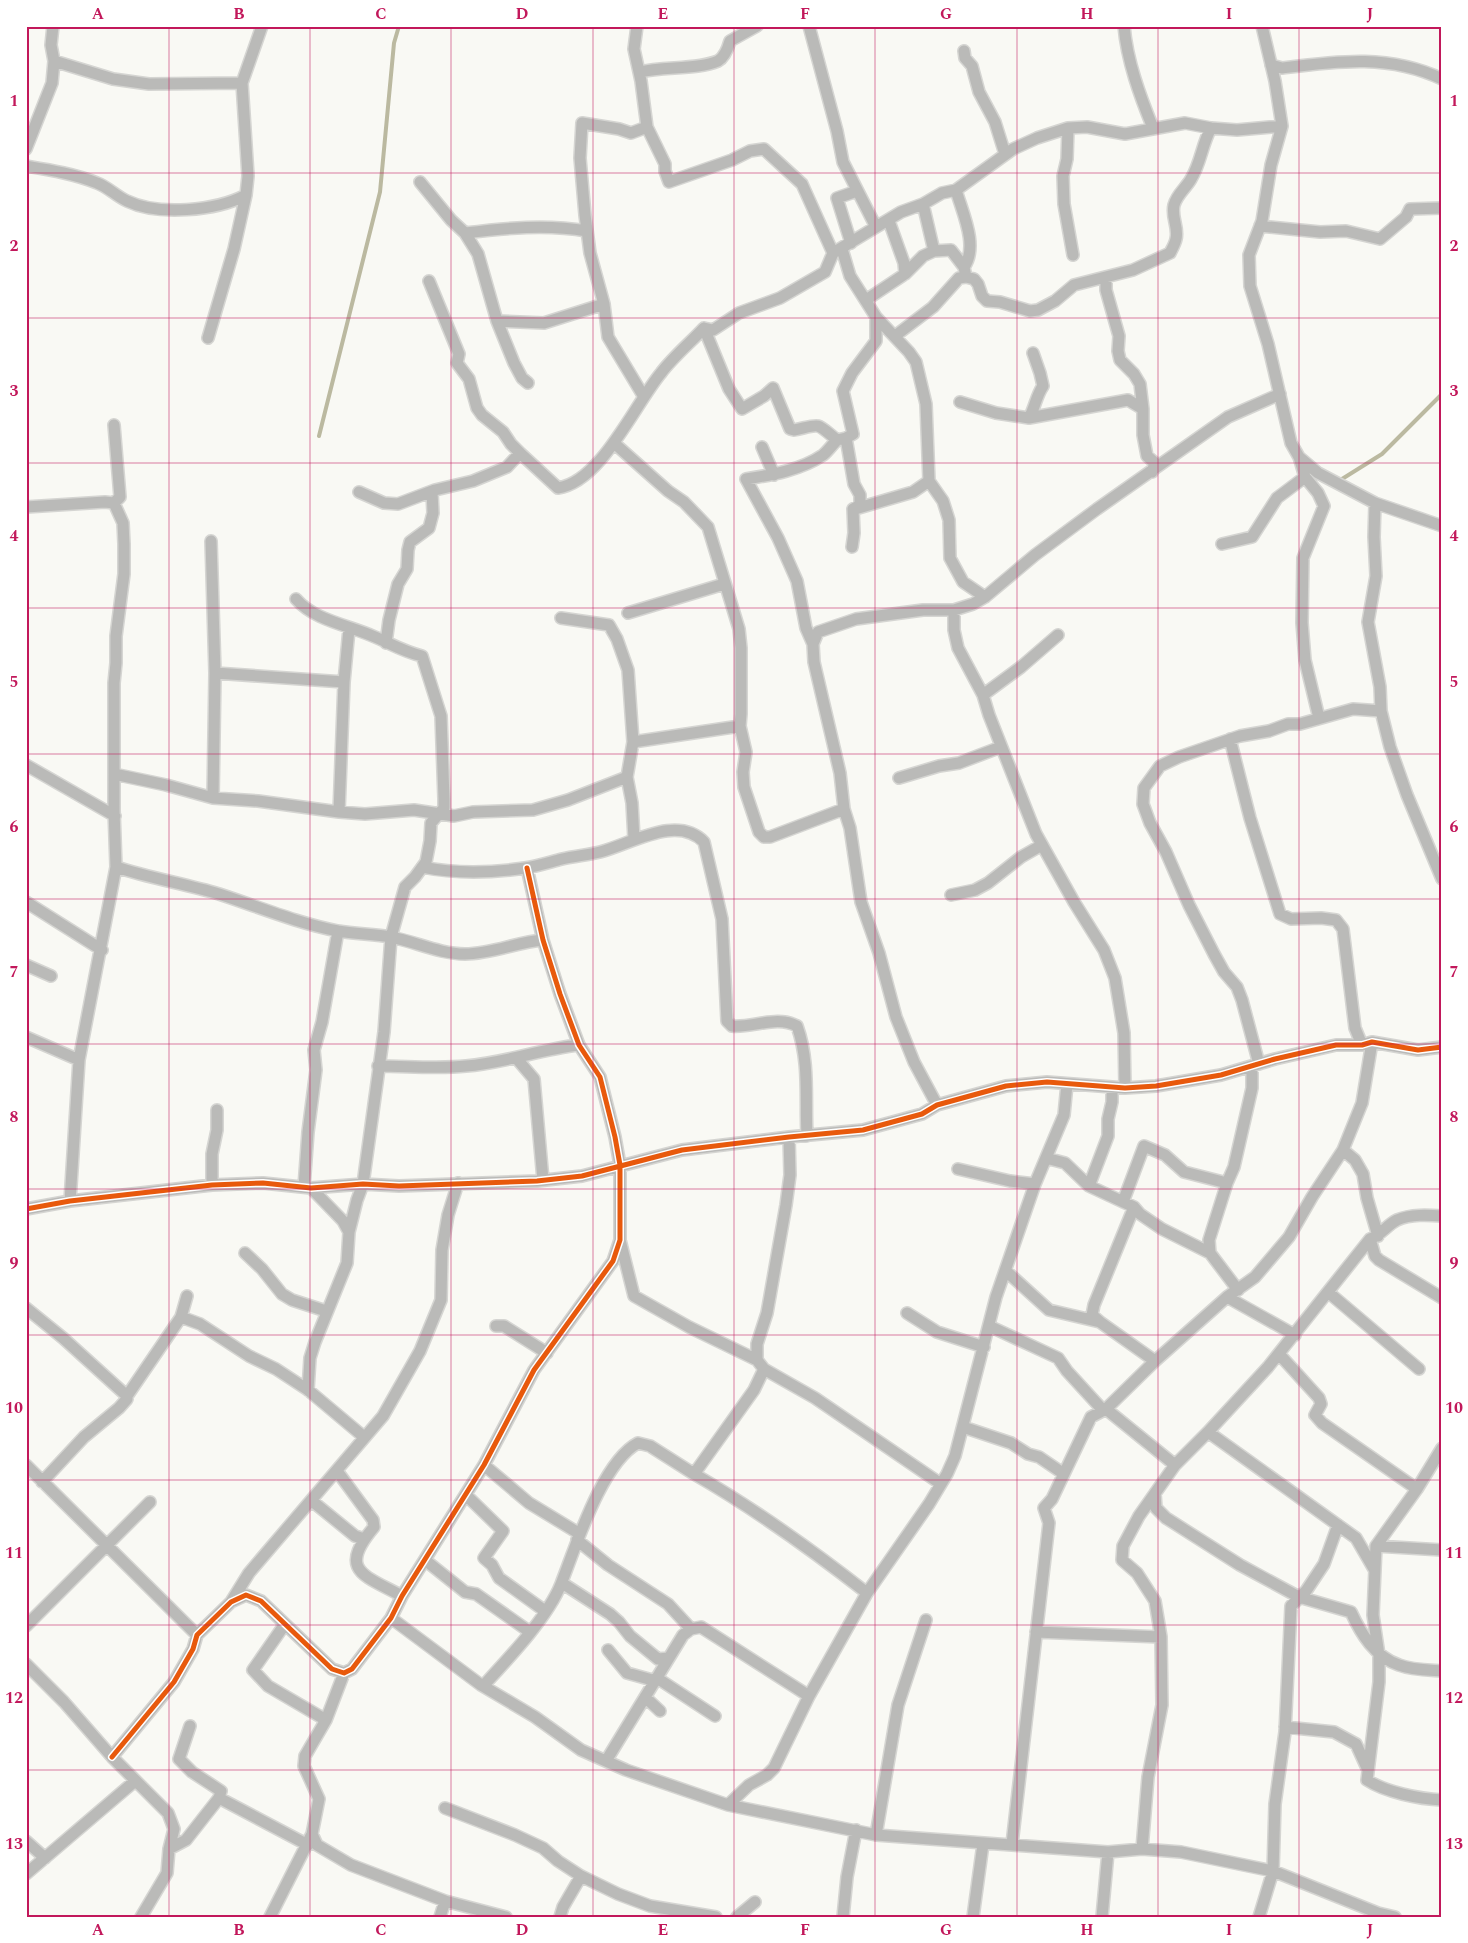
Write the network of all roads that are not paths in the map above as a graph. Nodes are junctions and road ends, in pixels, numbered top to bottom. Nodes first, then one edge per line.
1 (53, 26) edge
2 (262, 26) edge
3 (637, 26) edge
4 (757, 26) edge
5 (809, 26) edge
6 (1124, 26) edge
7 (1262, 26) edge
8 (964, 51) dead end
9 (54, 61) junction
10 (1271, 65) junction
11 (640, 72) junction
12 (1442, 79) edge
13 (242, 83) junction
14 (1282, 126) junction
15 (648, 127) junction
16 (1068, 128) junction
17 (1152, 128) junction
18 (1211, 128) junction
19 (26, 149) edge
20 (1005, 154) junction
21 (26, 166) edge
22 (420, 182) dead end
23 (956, 190) junction
24 (857, 191) junction
25 (246, 195) junction
26 (923, 204) junction
27 (1442, 208) edge
28 (889, 221) junction
29 (1260, 226) junction
30 (876, 227) junction
31 (587, 231) junction
32 (465, 233) junction
33 (842, 248) junction
34 (934, 251) junction
35 (1073, 255) dead end
36 (965, 272) junction
37 (905, 274) junction
38 (1106, 277) junction
39 (429, 281) dead end
40 (866, 300) junction
41 (604, 304) junction
42 (876, 317) junction
43 (497, 321) junction
44 (704, 328) junction
45 (895, 336) junction
46 (208, 338) dead end
47 (1033, 353) dead end
48 (528, 383) dead end
49 (1280, 394) junction
50 (644, 397) junction
51 (960, 402) dead end
52 (1143, 409) junction
53 (1029, 418) junction
54 (114, 425) dead end
55 (842, 439) junction
56 (614, 442) junction
57 (762, 448) dead end
58 (520, 453) junction
59 (1299, 457) junction
60 (1152, 472) junction
61 (774, 474) junction
62 (1305, 477) junction
63 (929, 481) junction
64 (359, 492) dead end
65 (432, 492) junction
66 (114, 503) junction
67 (1375, 503) junction
68 (26, 507) edge
69 (853, 509) junction
70 (1442, 526) edge
71 (212, 541) dead end
72 (1222, 544) dead end
73 (852, 547) dead end
74 (724, 584) junction
75 (985, 598) junction
76 (296, 599) dead end
77 (954, 610) junction
78 (628, 613) dead end
79 (561, 618) dead end
80 (349, 629) junction
81 (1058, 635) dead end
82 (386, 643) junction
83 (812, 644) junction
84 (215, 673) junction
85 (344, 682) junction
86 (983, 696) junction
87 (1381, 711) junction
88 (1319, 718) junction
89 (740, 726) junction
90 (1230, 739) junction
91 (633, 742) junction
92 (1001, 747) junction
93 (26, 765) edge
94 (114, 774) junction
95 (627, 777) junction
96 (899, 778) dead end
97 (212, 798) junction
98 (844, 809) junction
99 (338, 812) junction
100 (438, 814) junction
101 (115, 816) junction
102 (634, 839) junction
103 (1042, 845) junction
104 (422, 867) junction
105 (116, 868) junction
106 (526, 868) junction
107 (1442, 879) edge
108 (951, 895) dead end
109 (26, 902) edge
110 (338, 931) junction
111 (391, 938) junction
112 (543, 940) junction
113 (102, 950) junction
114 (26, 966) edge
115 (51, 976) dead end
116 (26, 1037) edge
117 (1367, 1044) junction
118 (579, 1045) junction
119 (1442, 1046) edge
120 (517, 1059) junction
121 (79, 1060) junction
122 (1255, 1065) junction
123 (378, 1066) junction
124 (1067, 1084) junction
125 (1112, 1088) junction
126 (1125, 1088) junction
127 (937, 1105) junction
128 (218, 1110) dead end
129 (807, 1136) junction
130 (788, 1137) junction
131 (1343, 1150) junction
132 (1046, 1158) junction
133 (620, 1165) junction
134 (958, 1169) dead end
135 (543, 1180) junction
136 (458, 1183) junction
137 (1227, 1183) junction
138 (363, 1184) junction
139 (1035, 1184) junction
140 (212, 1185) junction
141 (1090, 1186) junction
142 (307, 1188) junction
143 (70, 1201) junction
144 (1123, 1202) junction
145 (1134, 1207) junction
146 (26, 1209) edge
147 (1442, 1216) edge
148 (349, 1232) junction
149 (1374, 1237) junction
150 (620, 1240) junction
151 (245, 1253) dead end
152 (1210, 1253) junction
153 (1006, 1271) junction
154 (1238, 1290) junction
155 (1328, 1292) junction
156 (187, 1296) dead end
157 (1227, 1297) junction
158 (1442, 1298) edge
159 (26, 1308) edge
160 (326, 1311) junction
161 (907, 1313) dead end
162 (181, 1317) junction
163 (1100, 1322) junction
164 (496, 1326) dead end
165 (989, 1326) junction
166 (1295, 1335) junction
167 (984, 1347) junction
168 (547, 1353) junction
169 (1279, 1354) junction
170 (1155, 1361) junction
171 (760, 1365) junction
172 (1419, 1369) dead end
173 (308, 1390) junction
174 (127, 1396) junction
175 (1106, 1408) junction
176 (964, 1427) junction
177 (1208, 1432) junction
178 (364, 1437) junction
179 (1442, 1448) edge
180 (1175, 1465) junction
181 (484, 1466) junction
182 (28, 1470) edge
183 (337, 1471) junction
184 (694, 1474) junction
185 (1064, 1474) junction
186 (42, 1482) junction
187 (941, 1484) junction
188 (1417, 1489) junction
189 (1155, 1493) junction
190 (466, 1495) junction
191 (312, 1501) junction
192 (150, 1502) dead end
193 (1338, 1525) junction
194 (578, 1537) junction
195 (364, 1539) junction
196 (106, 1546) junction
197 (1376, 1546) junction
198 (1442, 1550) edge
199 (425, 1560) junction
200 (1374, 1569) junction
201 (562, 1583) junction
202 (867, 1593) junction
203 (402, 1596) junction
204 (1299, 1597) junction
205 (231, 1602) junction
206 (545, 1611) junction
207 (391, 1618) junction
208 (926, 1620) dead end
209 (285, 1624) junction
210 (26, 1626) edge
211 (691, 1629) junction
212 (530, 1632) junction
213 (1036, 1632) junction
214 (197, 1635) junction
215 (1161, 1637) junction
216 (608, 1650) dead end
217 (1379, 1655) junction
218 (669, 1658) junction
219 (26, 1664) edge
220 (1442, 1671) edge
221 (344, 1673) junction
222 (656, 1679) junction
223 (483, 1686) junction
224 (809, 1696) junction
225 (645, 1698) junction
226 (660, 1711) dead end
227 (715, 1716) dead end
228 (326, 1720) junction
229 (190, 1726) dead end
230 (1285, 1727) junction
231 (112, 1757) junction
232 (606, 1761) junction
233 (1367, 1768) junction
234 (135, 1781) junction
235 (219, 1798) junction
236 (1442, 1800) edge
237 (728, 1805) junction
238 (445, 1808) dead end
239 (856, 1830) junction
240 (876, 1835) junction
241 (310, 1839) junction
242 (26, 1840) edge
243 (983, 1844) junction
244 (1012, 1844) junction
245 (169, 1849) junction
246 (1142, 1849) junction
247 (1108, 1852) junction
248 (45, 1858) junction
249 (1273, 1871) junction
250 (26, 1874) edge
251 (582, 1876) junction
252 (445, 1901) junction
253 (755, 1902) dead end
254 (695, 1915) edge
255 (141, 1917) edge
256 (270, 1917) edge
257 (440, 1917) edge
258 (506, 1917) edge
259 (560, 1917) edge
260 (716, 1917) edge
261 (737, 1917) edge
262 (843, 1917) edge
263 (973, 1917) edge
264 (1102, 1917) edge
265 (1259, 1917) edge
266 (1395, 1917) edge

1 - 9 street
2 - 13 street
3 - 11 street
4 - 11 street
5 - 24 street
6 - 17 street
7 - 10 street
8 - 20 street
9 - 13 street
9 - 19 street
10 - 12 street
10 - 14 street
11 - 15 street
13 - 25 street
14 - 18 street
14 - 29 street
15 - 31 street
15 - 33 street
16 - 17 street
16 - 20 street
16 - 35 street
17 - 18 street
18 - 38 street
20 - 23 street
21 - 25 street
22 - 32 street
23 - 26 street
23 - 36 street
24 - 30 street
24 - 33 street
25 - 46 street
26 - 28 street
26 - 34 street
27 - 29 street
28 - 30 street
28 - 37 street
29 - 49 street
30 - 33 street
31 - 32 street
31 - 41 street
32 - 43 street
33 - 40 street
33 - 44 street
34 - 36 street
34 - 37 street
36 - 38 street
36 - 45 street
37 - 40 street
38 - 52 street
39 - 58 street
40 - 42 street
41 - 43 street
41 - 50 street
42 - 45 street
42 - 55 street
43 - 48 street
44 - 50 street
44 - 55 street
45 - 63 street
47 - 53 street
49 - 59 street
49 - 60 street
50 - 56 street
51 - 53 street
52 - 53 street
52 - 60 street
54 - 66 street
55 - 61 street
55 - 69 street
56 - 58 street
56 - 74 street
57 - 61 street
58 - 65 street
59 - 62 street
59 - 67 street
60 - 75 street
61 - 83 street
62 - 72 street
62 - 88 street
63 - 69 street
63 - 75 street
64 - 65 street
65 - 82 street
66 - 68 street
66 - 94 street
67 - 70 street
67 - 87 street
69 - 73 street
71 - 84 street
74 - 78 street
74 - 89 street
75 - 77 street
76 - 80 street
77 - 83 street
77 - 86 street
79 - 91 street
80 - 82 street
80 - 85 street
81 - 86 street
82 - 100 street
83 - 98 street
84 - 85 street
84 - 97 street
85 - 99 street
86 - 92 street
87 - 88 street
87 - 107 street
88 - 90 street
89 - 91 street
89 - 98 street
90 - 117 street
90 - 122 street
91 - 95 street
92 - 96 street
92 - 103 street
93 - 101 street
94 - 97 street
94 - 101 street
95 - 100 street
95 - 102 street
97 - 99 street
98 - 127 street
99 - 100 street
100 - 104 street
101 - 105 street
102 - 106 street
102 - 129 street
103 - 108 street
103 - 126 street
104 - 106 street
104 - 111 street
105 - 110 street
105 - 113 street
106 - 112 street
109 - 113 street
110 - 111 street
110 - 142 street
111 - 112 street
111 - 123 street
112 - 118 street
113 - 121 street
114 - 115 street
116 - 121 street
117 - 119 street
117 - 122 street
117 - 131 street
118 - 120 street
118 - 133 street
120 - 123 street
120 - 135 street
121 - 143 street
122 - 126 street
122 - 137 street
123 - 138 street
124 - 125 street
124 - 127 street
124 - 132 street
125 - 126 street
125 - 141 street
127 - 129 street
128 - 140 street
129 - 130 street
130 - 133 street
130 - 171 street
131 - 149 street
131 - 154 street
132 - 139 street
132 - 141 street
133 - 135 street
133 - 150 street
134 - 139 street
135 - 136 street
136 - 138 street
136 - 178 street
137 - 144 street
137 - 152 street
138 - 142 street
138 - 148 street
139 - 153 street
140 - 142 street
140 - 143 street
141 - 144 street
142 - 148 street
143 - 146 street
144 - 145 street
145 - 152 street
145 - 163 street
147 - 149 street
148 - 160 street
149 - 155 street
149 - 158 street
150 - 168 street
150 - 171 street
151 - 160 street
152 - 154 street
153 - 163 street
153 - 165 street
154 - 157 street
155 - 166 street
155 - 172 street
156 - 162 street
157 - 166 street
157 - 170 street
159 - 174 street
160 - 173 street
161 - 167 street
162 - 173 street
162 - 174 street
163 - 170 street
164 - 168 street
165 - 167 street
165 - 175 street
166 - 169 street
167 - 176 street
168 - 181 street
169 - 177 street
169 - 188 street
170 - 175 street
171 - 184 street
171 - 187 street
173 - 178 street
174 - 186 street
175 - 180 street
175 - 185 street
176 - 185 street
176 - 187 street
177 - 180 street
177 - 193 street
178 - 183 street
179 - 188 street
180 - 189 street
181 - 190 street
181 - 194 street
182 - 186 street
183 - 191 street
183 - 195 street
184 - 194 street
184 - 202 street
185 - 213 street
186 - 196 street
187 - 202 street
188 - 197 street
189 - 204 street
189 - 215 street
190 - 199 street
190 - 206 street
191 - 195 street
191 - 205 street
192 - 196 street
193 - 200 street
193 - 204 street
194 - 201 street
194 - 211 street
195 - 203 street
196 - 210 street
196 - 214 street
197 - 198 street
197 - 200 street
199 - 203 street
199 - 212 street
200 - 217 street
201 - 206 street
201 - 218 street
202 - 224 street
203 - 207 street
204 - 217 street
204 - 230 street
205 - 209 street
205 - 214 street
206 - 212 street
207 - 221 street
207 - 223 street
208 - 240 street
209 - 221 street
209 - 228 street
211 - 218 street
211 - 224 street
212 - 223 street
213 - 215 street
213 - 244 street
214 - 231 street
215 - 246 street
216 - 222 street
217 - 220 street
217 - 233 street
218 - 222 street
219 - 231 street
221 - 228 street
222 - 225 street
222 - 227 street
223 - 232 street
224 - 237 street
225 - 226 street
225 - 232 street
228 - 241 street
229 - 235 street
230 - 233 street
230 - 249 street
231 - 234 street
232 - 237 street
233 - 236 street
234 - 245 street
234 - 248 street
235 - 241 street
235 - 245 street
237 - 239 street
238 - 251 street
239 - 240 street
239 - 262 street
240 - 243 street
241 - 252 street
241 - 256 street
242 - 248 street
243 - 244 street
243 - 263 street
244 - 247 street
245 - 255 street
246 - 247 street
246 - 249 street
247 - 264 street
248 - 250 street
249 - 265 street
249 - 266 street
251 - 254 street
251 - 259 street
252 - 257 street
252 - 258 street
253 - 261 street
254 - 260 street

